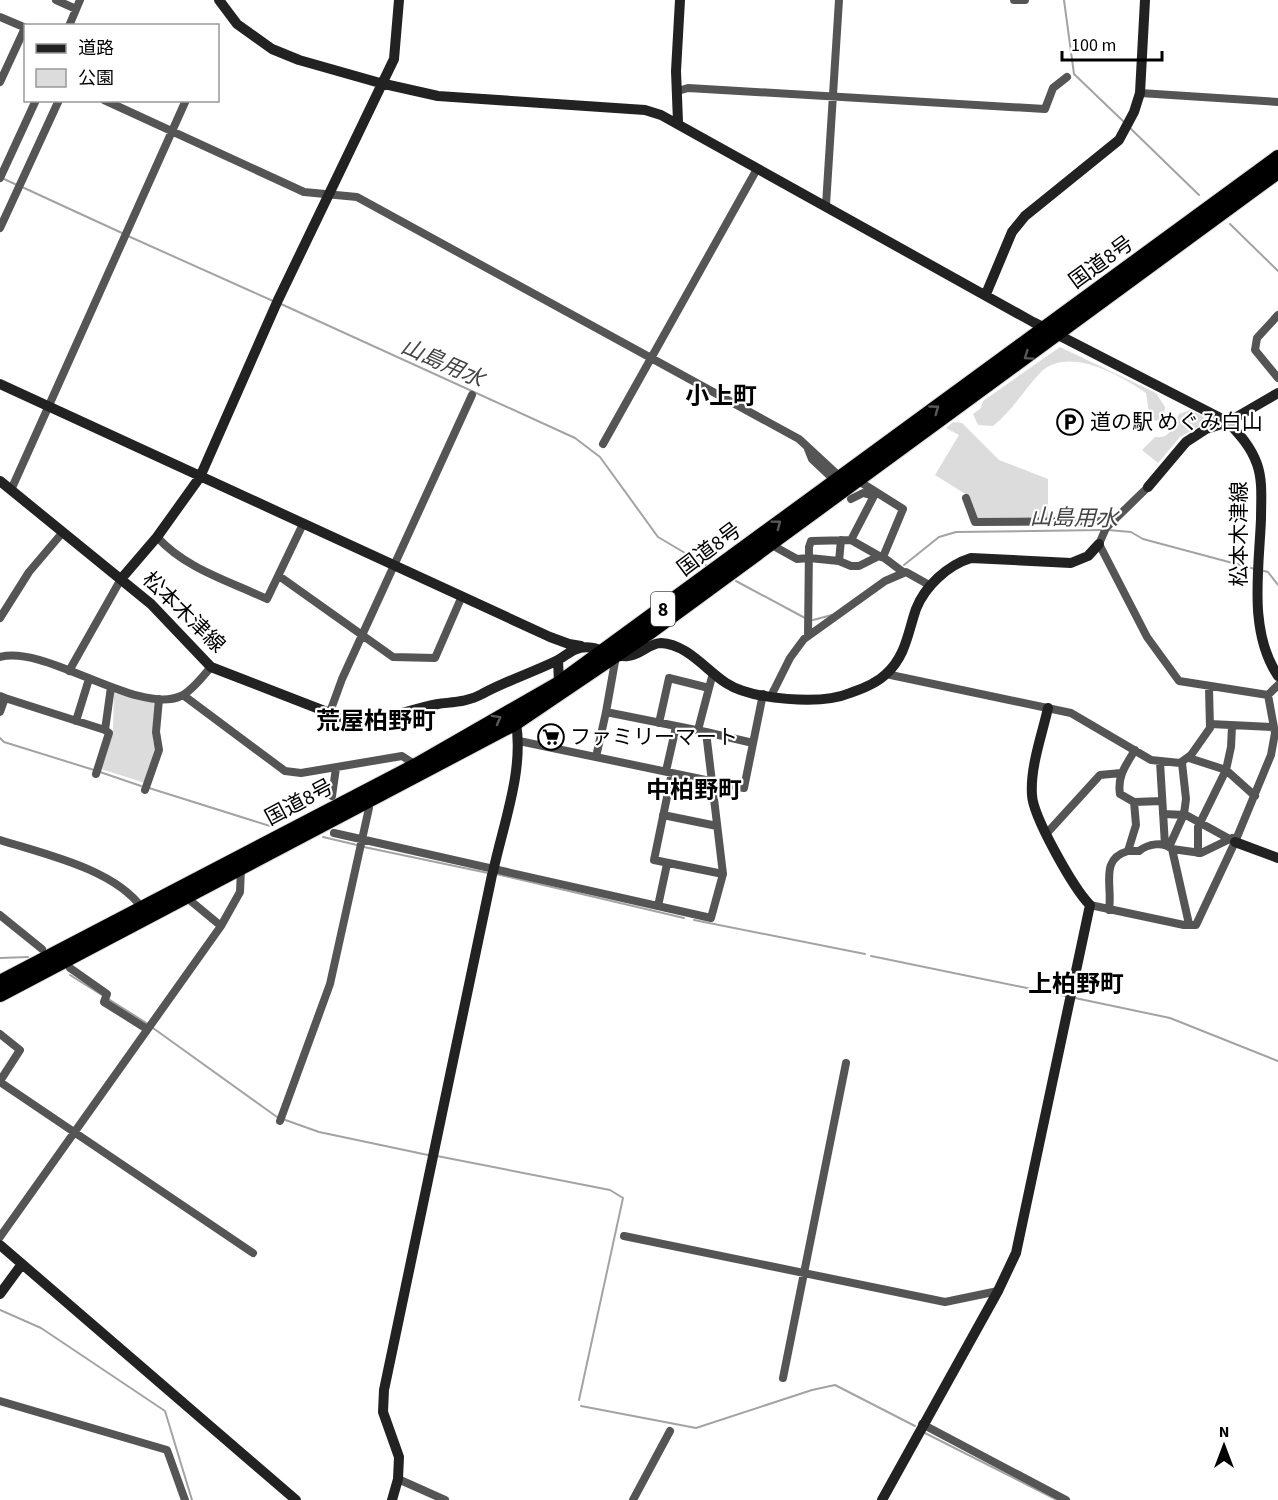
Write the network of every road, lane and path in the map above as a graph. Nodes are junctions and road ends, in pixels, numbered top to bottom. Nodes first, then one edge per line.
1 (56, 0) edge
2 (80, 0) edge
3 (219, 0) edge
4 (399, 0) edge
5 (680, 0) edge
6 (839, 0) edge
7 (1014, 0) edge
8 (1025, 0) edge
9 (1145, 0) edge
10 (76, 9) junction
11 (0, 17) edge
12 (70, 24) edge
13 (24, 28) edge
14 (24, 30) edge
15 (1067, 76) dead end
16 (0, 82) edge
17 (380, 83) junction
18 (678, 91) junction
19 (1140, 93) junction
20 (835, 96) junction
21 (35, 102) edge
22 (58, 102) edge
23 (108, 102) edge
24 (185, 102) edge
25 (1278, 102) edge
26 (678, 122) junction
27 (173, 132) junction
28 (1278, 157) edge
29 (757, 168) junction
30 (1, 172) edge
31 (1278, 172) edge
32 (328, 194) junction
33 (826, 205) junction
34 (0, 228) edge
35 (986, 294) junction
36 (1278, 315) edge
37 (1047, 327) junction
38 (1060, 333) junction
39 (652, 356) junction
40 (1278, 378) edge
41 (0, 384) edge
42 (1278, 393) edge
43 (472, 395) dead end
44 (47, 405) junction
45 (1228, 422) junction
46 (603, 444) dead end
47 (835, 476) junction
48 (200, 477) junction
49 (857, 480) junction
50 (0, 481) edge
51 (1148, 487) joint
52 (11, 490) junction
53 (875, 494) junction
54 (966, 498) dead end
55 (851, 499) dead end
56 (1114, 521) junction
57 (303, 524) junction
58 (63, 532) junction
59 (1103, 535) junction
60 (157, 537) junction
61 (841, 540) junction
62 (851, 540) junction
63 (770, 544) junction
64 (882, 557) junction
65 (809, 558) junction
66 (839, 561) junction
67 (395, 566) junction
68 (903, 572) junction
69 (279, 576) junction
70 (121, 579) junction
71 (713, 585) junction
72 (931, 586) junction
73 (462, 596) junction
74 (0, 618) edge
75 (364, 636) junction
76 (808, 636) junction
77 (663, 643) junction
78 (588, 647) junction
79 (610, 654) junction
80 (1, 655) edge
81 (558, 660) junction
82 (211, 667) junction
83 (69, 671) junction
84 (713, 673) junction
85 (886, 674) junction
86 (1278, 676) edge
87 (90, 679) junction
88 (559, 683) junction
89 (1278, 685) edge
90 (111, 687) junction
91 (709, 688) junction
92 (1209, 688) junction
93 (183, 695) junction
94 (767, 695) junction
95 (1268, 695) junction
96 (3, 697) edge
97 (159, 699) junction
98 (1048, 708) junction
99 (0, 712) edge
100 (330, 712) junction
101 (606, 712) junction
102 (76, 721) junction
103 (516, 723) junction
104 (659, 723) junction
105 (1210, 724) junction
106 (1232, 726) junction
107 (676, 727) junction
108 (1273, 727) junction
109 (105, 730) junction
110 (702, 731) junction
111 (519, 741) junction
112 (753, 743) junction
113 (1135, 750) junction
114 (1275, 754) edge
115 (596, 758) junction
116 (1185, 760) junction
117 (1160, 762) junction
118 (416, 765) junction
119 (336, 768) junction
120 (1226, 770) junction
121 (669, 772) junction
122 (1121, 773) junction
123 (96, 774) dead end
124 (713, 782) junction
125 (145, 790) dead end
126 (332, 796) dead end
127 (1255, 796) junction
128 (1162, 801) junction
129 (365, 802) junction
130 (1134, 802) junction
131 (663, 814) junction
132 (1163, 814) junction
133 (1184, 814) junction
134 (1201, 821) junction
135 (717, 826) junction
136 (334, 833) dead end
137 (1047, 833) junction
138 (0, 840) edge
139 (361, 840) junction
140 (1234, 840) junction
141 (1169, 847) junction
142 (1128, 851) junction
143 (1198, 853) junction
144 (1278, 858) edge
145 (668, 864) junction
146 (241, 868) junction
147 (493, 872) junction
148 (723, 874) junction
149 (186, 897) junction
150 (1090, 905) junction
151 (658, 906) junction
152 (142, 908) junction
153 (1109, 910) junction
154 (0, 915) edge
155 (1189, 924) junction
156 (221, 926) junction
157 (42, 949) dead end
158 (70, 968) dead end
159 (0, 982) edge
160 (0, 995) edge
161 (149, 1027) junction
162 (0, 1034) edge
163 (846, 1063) dead end
164 (0, 1081) edge
165 (281, 1118) dead end
166 (74, 1134) junction
167 (624, 1236) dead end
168 (0, 1237) edge
169 (0, 1245) edge
170 (253, 1253) dead end
171 (22, 1264) junction
172 (803, 1274) junction
173 (998, 1291) junction
174 (0, 1294) edge
175 (783, 1378) dead end
176 (0, 1401) edge
177 (922, 1424) junction
178 (670, 1431) dead end
179 (398, 1479) junction
180 (185, 1500) edge
181 (296, 1500) edge
182 (392, 1500) edge
183 (445, 1500) edge
184 (633, 1500) edge
185 (882, 1500) edge
186 (1066, 1500) edge

1 - 10 street
2 - 10 street
3 - 17 street, 松本木津線
4 - 17 street
5 - 18 street
6 - 20 street
7 - 8 street
9 - 19 street
10 - 12 street
11 - 13 street
14 - 16 street
15 - 20 street
17 - 26 street, 松本木津線
17 - 32 street
18 - 20 street
18 - 26 street
19 - 25 street
19 - 35 street
20 - 33 street
21 - 30 street
22 - 34 street
23 - 27 street
24 - 27 street
26 - 29 street, 松本木津線
27 - 32 street
27 - 44 street
28 - 37 highway, 国道8号 / 8
29 - 33 street, 松本木津線
29 - 39 street
31 - 38 highway, 国道8号 / 8
32 - 39 street
32 - 48 street
33 - 35 street, 松本木津線
35 - 37 street, 松本木津線
36 - 40 street
37 - 38 street, 松本木津線
47 -> 37 highway, 国道8号 / 8
38 - 45 street, 松本木津線
38 -> 49 highway, 国道8号 / 8
39 - 46 street
39 - 47 street
41 - 44 street
42 - 45 street
43 - 67 street
44 - 48 street
44 - 52 street
45 - 51 street
45 - 86 street, 松本木津線
79 -> 47 highway, 国道8号 / 8
48 - 57 street
48 - 60 street
49 - 53 street
49 - 63 highway, 国道8号 / 8
50 - 52 street, 松本木津線
51 - 56 street
52 - 58 street, 松本木津線
53 - 55 street
53 - 62 street
53 - 64 street
54 - 56 street
56 - 59 street
57 - 67 street
57 - 69 street
58 - 70 street, 松本木津線
58 - 74 street
59 - 72 street
59 - 92 street
60 - 69 street
60 - 70 street
61 - 62 street
61 - 65 street
61 - 66 street
62 - 64 street
63 - 65 street
63 - 71 highway, 国道8号 / 8
64 - 66 street
64 - 68 street
65 - 66 street
65 - 76 street
67 - 73 street
67 - 75 street
68 - 72 street
68 - 76 street
69 - 75 street
70 - 82 street, 松本木津線
70 - 83 street
71 - 77 street
71 - 79 highway, 国道8号 / 8
72 - 85 street
73 - 75 street
73 - 78 street
75 - 100 street
76 - 94 street
77 - 79 street
77 - 84 street
78 - 79 street
78 - 81 street, 松本木津線
79 - 88 highway, 国道8号 / 8
79 - 101 street
79 - 103 highway, 国道8号 / 8
80 - 83 street
81 - 88 street
81 - 100 street, 松本木津線
82 - 93 street
82 - 100 street, 松本木津線
83 - 87 street
84 - 91 street
84 - 94 street
85 - 94 street
85 - 98 street
87 - 90 street
87 - 102 street
118 -> 88 highway, 国道8号 / 8
89 - 95 street
90 - 97 street
90 - 109 street
91 - 104 street
91 - 110 street
92 - 95 street
92 - 105 street
93 - 97 street
93 - 119 street
94 - 112 street
95 - 108 street
96 - 99 street
96 - 102 street
97 - 125 street
98 - 113 street
98 - 137 street
101 - 104 street
101 - 115 street
102 - 109 street
103 - 111 street
103 - 129 highway, 国道8号 / 8
104 - 107 street
105 - 106 street
105 - 116 street
106 - 108 street
106 - 120 street
107 - 110 street
107 - 121 street
108 - 114 street
109 - 123 street
110 - 112 street
110 - 124 street
111 - 115 street
111 - 147 street
112 - 124 street
113 - 117 street
113 - 122 street
114 - 127 street
115 - 121 street
116 - 117 street
116 - 120 street
116 - 133 street
117 - 128 street
118 - 119 street
118 - 152 highway, 国道8号 / 8
119 - 126 street
120 - 127 street
120 - 134 street
121 - 124 street
121 - 131 street
122 - 130 street
122 - 137 street
124 - 135 street
127 - 140 street
128 - 130 street
128 - 132 street
129 - 139 street
129 - 146 highway, 国道8号 / 8
130 - 142 street
131 - 135 street
131 - 145 street
132 - 133 street
132 - 141 street
133 - 134 street
133 - 141 street
134 - 140 street
134 - 143 street
135 - 148 street
136 - 139 street
137 - 150 street
138 - 152 street
139 - 147 street
139 - 165 street
140 - 143 street
140 - 144 street
140 - 155 street
141 - 142 street
141 - 143 street
141 - 155 street
142 - 153 street
145 - 148 street
145 - 151 street
146 - 149 highway, 国道8号 / 8
146 - 156 street
147 - 151 street
147 - 179 street
148 - 151 street
149 - 156 street
149 - 160 highway, 国道8号 / 8
150 - 153 street
150 - 173 street
152 - 159 highway, 国道8号 / 8
153 - 155 street
154 - 157 street
156 - 161 street
158 - 161 street
161 - 166 street
162 - 164 street
163 - 172 street
164 - 166 street
166 - 168 street
166 - 170 street
167 - 172 street
169 - 171 street
171 - 174 street
171 - 181 street
172 - 173 street
172 - 175 street
173 - 177 street
176 - 180 street
177 - 185 street
177 - 186 street
178 - 184 street
179 - 182 street
179 - 183 street

